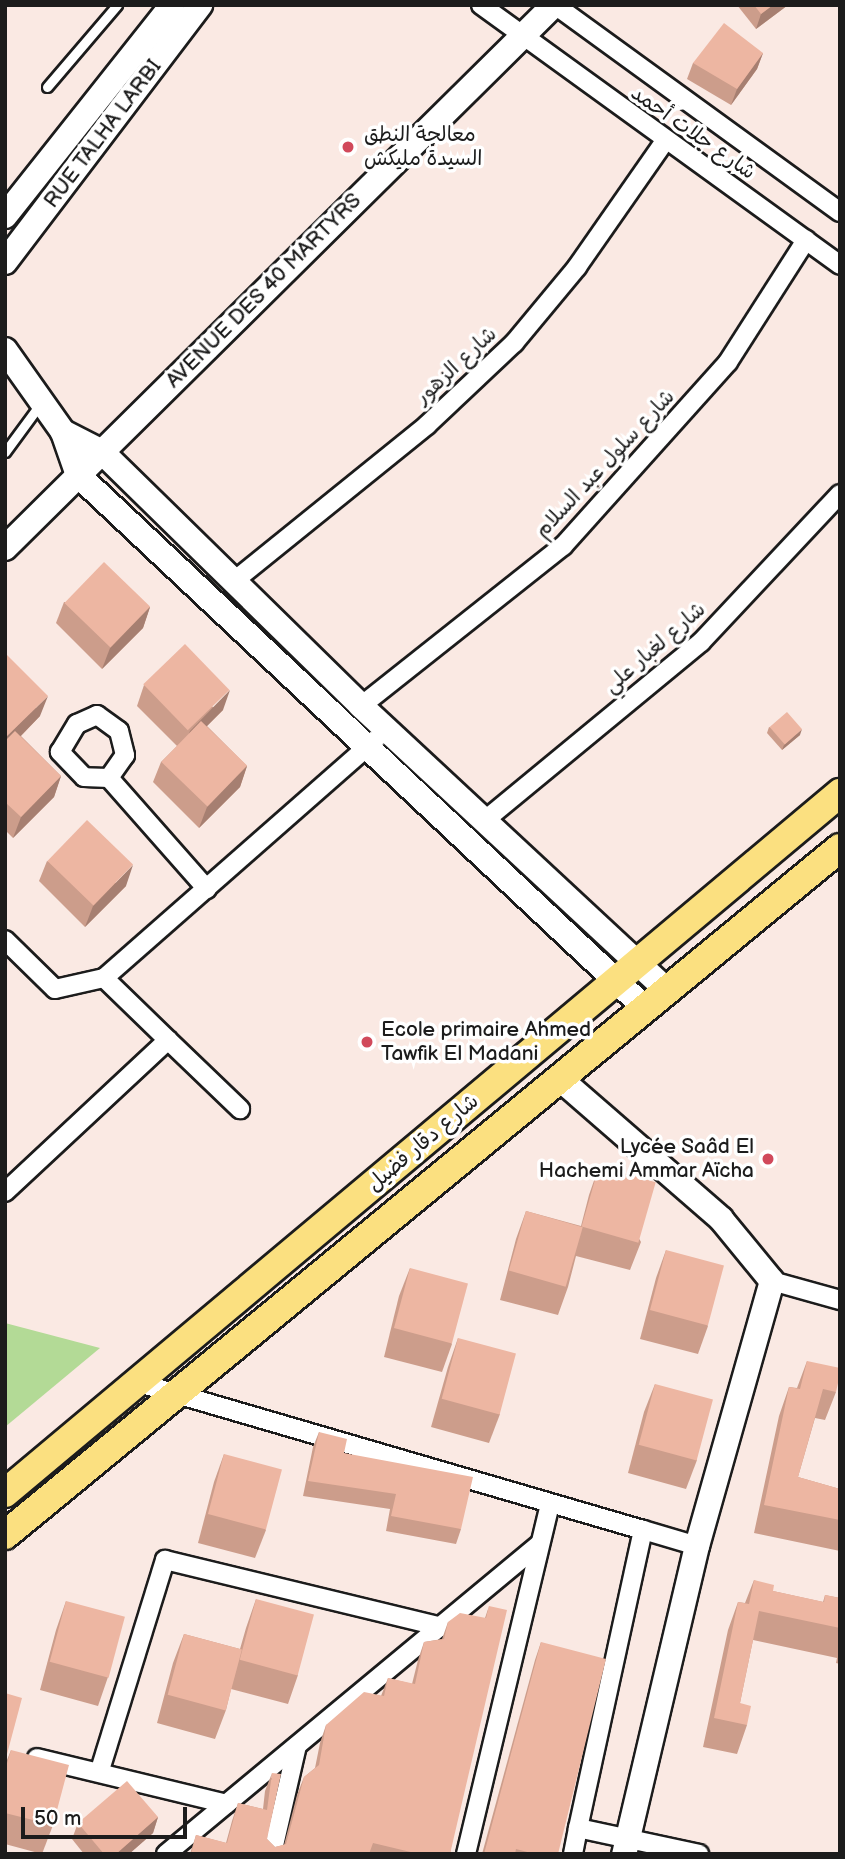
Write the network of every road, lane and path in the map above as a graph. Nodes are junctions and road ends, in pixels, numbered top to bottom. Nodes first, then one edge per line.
1 (117, 5) edge
2 (172, 5) edge
3 (200, 5) edge
4 (481, 5) edge
5 (554, 5) edge
6 (520, 39) junction
7 (47, 88) dead end
8 (665, 141) junction
9 (840, 212) edge
10 (5, 216) edge
11 (806, 240) junction
12 (5, 262) edge
13 (840, 265) edge
14 (5, 350) edge
15 (44, 398) junction
16 (64, 432) junction
17 (5, 452) edge
18 (102, 452) junction
19 (78, 475) junction
20 (840, 494) edge
21 (5, 548) edge
22 (234, 581) junction
23 (361, 706) junction
24 (386, 730) junction
25 (365, 748) junction
26 (109, 778) dead end
27 (840, 793) edge
28 (484, 821) junction
29 (840, 848) edge
30 (207, 889) junction
31 (5, 940) edge
32 (638, 962) junction
33 (104, 978) junction
34 (615, 981) junction
35 (667, 990) junction
36 (644, 1007) junction
37 (168, 1040) junction
38 (559, 1078) junction
39 (240, 1109) dead end
40 (5, 1192) edge
41 (772, 1281) junction
42 (840, 1300) edge
43 (139, 1383) junction
44 (173, 1393) junction
45 (5, 1493) edge
46 (550, 1504) junction
47 (643, 1530) junction
48 (5, 1535) edge
49 (538, 1545) junction
50 (697, 1546) junction
51 (440, 1627) junction
52 (297, 1746) junction
53 (26, 1756) edge
54 (100, 1770) junction
55 (227, 1804) junction
56 (578, 1828) junction
57 (626, 1846) edge
58 (166, 1854) edge
59 (272, 1854) edge
60 (466, 1854) edge
61 (573, 1854) edge
62 (699, 1854) edge

1 - 7 lane
2 - 10 street
3 - 12 street, RUE TALHA LARBI
4 - 6 street, شارع جلات أحمد
5 - 6 street, AVENUE DES 40 MARTYRS
5 - 9 street, شارع جلات أحمد
6 - 8 street, شارع جلات أحمد
6 - 18 street, AVENUE DES 40 MARTYRS
8 - 11 street, شارع جلات أحمد
8 - 22 street, شارع الزهور
11 - 13 street, شارع جلات أحمد
11 - 23 street, شارع سلول عبد السلام
14 - 15 street
15 - 16 street
15 - 17 lane
16 - 18 street
16 - 19 street
18 - 19 street, AVENUE DES 40 MARTYRS
18 - 22 street
19 - 21 street, AVENUE DES 40 MARTYRS
19 - 25 street
20 - 28 street, شارع لغبار علي
22 - 23 street
23 - 24 street
24 - 25 street
24 - 28 street
25 - 30 street
25 - 34 street
26 - 30 street
27 - 32 main road, شارع دقار فضيل
28 - 32 street
29 - 35 main road, شارع دقار فضيل
30 - 33 street
31 - 33 street
32 - 34 main road, شارع دقار فضيل
32 - 35 street
33 - 37 street
34 - 36 street
34 - 43 main road, شارع دقار فضيل
35 - 36 main road, شارع دقار فضيل
36 - 38 main road, شارع دقار فضيل
37 - 39 street
37 - 40 street
38 - 41 street
38 - 44 main road, شارع دقار فضيل
41 - 42 street
41 - 50 street
43 - 44 street
43 - 45 main road, شارع دقار فضيل
44 - 46 street
44 - 48 main road, شارع دقار فضيل
46 - 47 street
46 - 49 street
47 - 50 street
47 - 56 street
49 - 51 street
49 - 60 street
50 - 57 street
51 - 52 street
51 - 54 street
52 - 55 street
52 - 59 street
53 - 54 street
54 - 55 street
55 - 58 street
56 - 57 street
56 - 61 street
57 - 62 street

